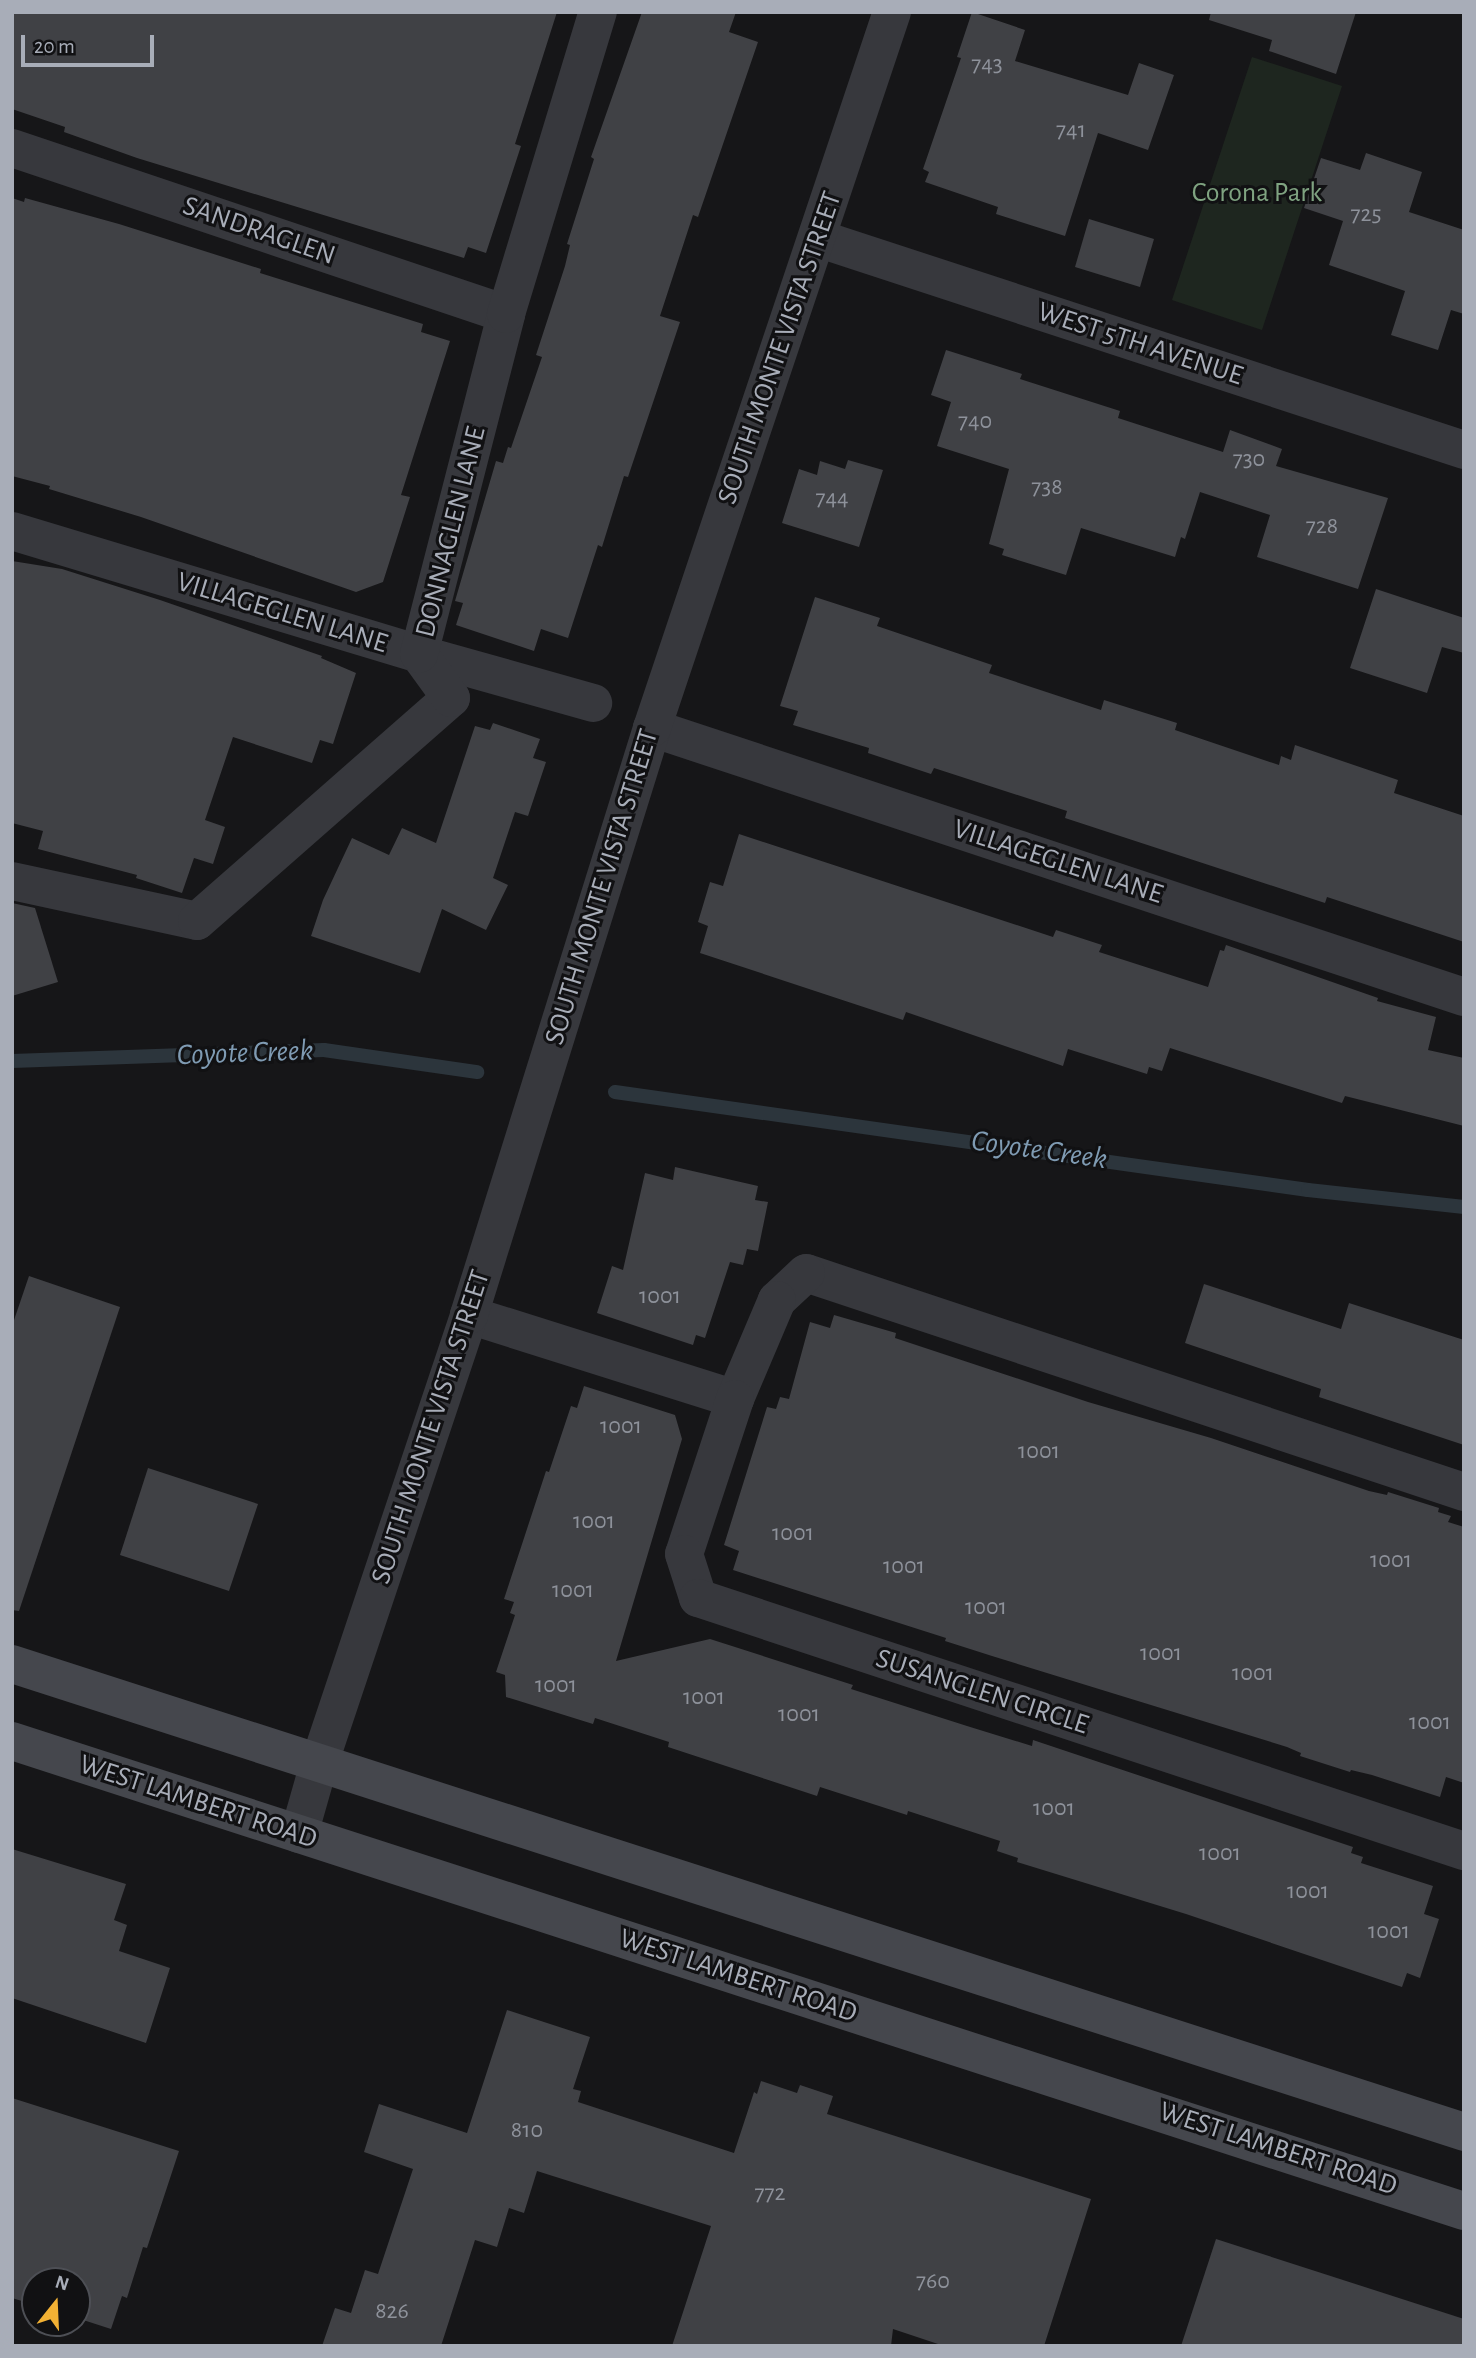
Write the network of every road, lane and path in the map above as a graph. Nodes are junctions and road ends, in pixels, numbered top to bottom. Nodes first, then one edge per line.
1 (598, 12) edge
2 (892, 12) edge
3 (12, 148) edge
4 (817, 238) junction
5 (506, 314) junction
6 (1464, 450) edge
7 (12, 531) edge
8 (419, 654) junction
9 (593, 703) dead end
10 (652, 728) junction
11 (12, 881) edge
12 (1464, 997) edge
13 (469, 1315) junction
14 (735, 1399) junction
15 (1464, 1492) edge
16 (12, 1664) edge
17 (12, 1741) edge
18 (319, 1764) junction
19 (299, 1834) junction
20 (1464, 1851) edge
21 (1464, 2132) edge
22 (1464, 2211) edge

1 - 5 street, DONNAGLEN LANE
2 - 4 street, SOUTH MONTE VISTA STREET
3 - 5 street, SANDRAGLEN
4 - 6 street, WEST 5TH AVENUE
4 - 10 street, SOUTH MONTE VISTA STREET
5 - 8 street, DONNAGLEN LANE
7 - 8 street, VILLAGEGLEN LANE
8 - 9 street, VILLAGEGLEN LANE
8 - 11 street, DONNAGLEN LANE
10 - 12 street, VILLAGEGLEN LANE
10 - 13 street, SOUTH MONTE VISTA STREET
13 - 14 street
13 - 18 street, SOUTH MONTE VISTA STREET
14 - 15 street, SUSANGLEN CIRCLE
14 - 20 street, SUSANGLEN CIRCLE
16 - 18 main road
17 - 19 main road, WEST LAMBERT ROAD
18 - 19 street, SOUTH MONTE VISTA STREET
18 - 21 main road
19 - 22 main road, WEST LAMBERT ROAD

